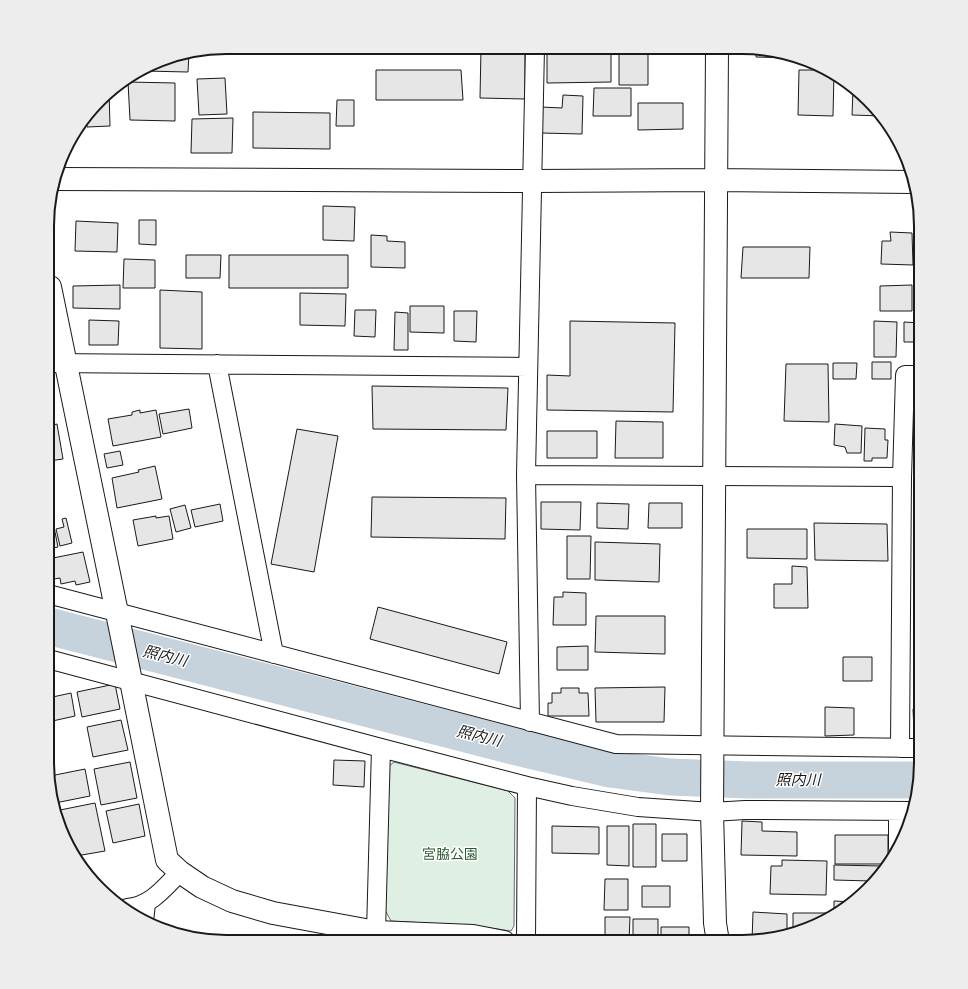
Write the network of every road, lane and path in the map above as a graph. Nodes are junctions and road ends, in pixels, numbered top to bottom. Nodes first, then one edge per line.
1 (535, 54) edge
2 (717, 54) edge
3 (61, 179) edge
4 (715, 180) junction
5 (533, 181) junction
6 (908, 182) edge
7 (54, 330) edge
8 (57, 362) edge
9 (217, 364) junction
10 (528, 367) junction
11 (914, 375) edge
12 (526, 475) junction
13 (714, 475) junction
14 (902, 477) junction
15 (54, 596) edge
16 (117, 612) junction
17 (274, 654) junction
18 (54, 660) edge
19 (132, 680) junction
20 (530, 722) junction
21 (714, 744) junction
22 (380, 748) junction
23 (900, 748) junction
24 (914, 748) edge
25 (527, 786) junction
26 (904, 811) edge
27 (712, 812) junction
28 (901, 829) edge
29 (180, 872) junction
30 (146, 904) junction
31 (132, 907) edge
32 (145, 914) edge
33 (376, 932) junction
34 (449, 935) edge
35 (526, 935) edge
36 (717, 935) edge

1 - 5 street
2 - 4 street
3 - 5 street
4 - 5 street
4 - 6 street
4 - 13 street
5 - 10 street
7 - 8 street
8 - 9 street
8 - 16 street
9 - 10 street
9 - 17 street
10 - 12 street
11 - 14 street
12 - 13 street
12 - 20 street
13 - 14 street
13 - 21 street
14 - 23 street
15 - 16 street
16 - 17 street
16 - 19 street
17 - 20 street
18 - 19 street
19 - 22 street
19 - 29 street
20 - 21 street
21 - 23 street
21 - 27 street
22 - 25 street
22 - 33 street
23 - 24 street
25 - 27 street
25 - 35 street
26 - 27 street
26 - 28 street
27 - 36 street
29 - 30 street
29 - 33 street
30 - 31 street
30 - 32 street
33 - 34 street

